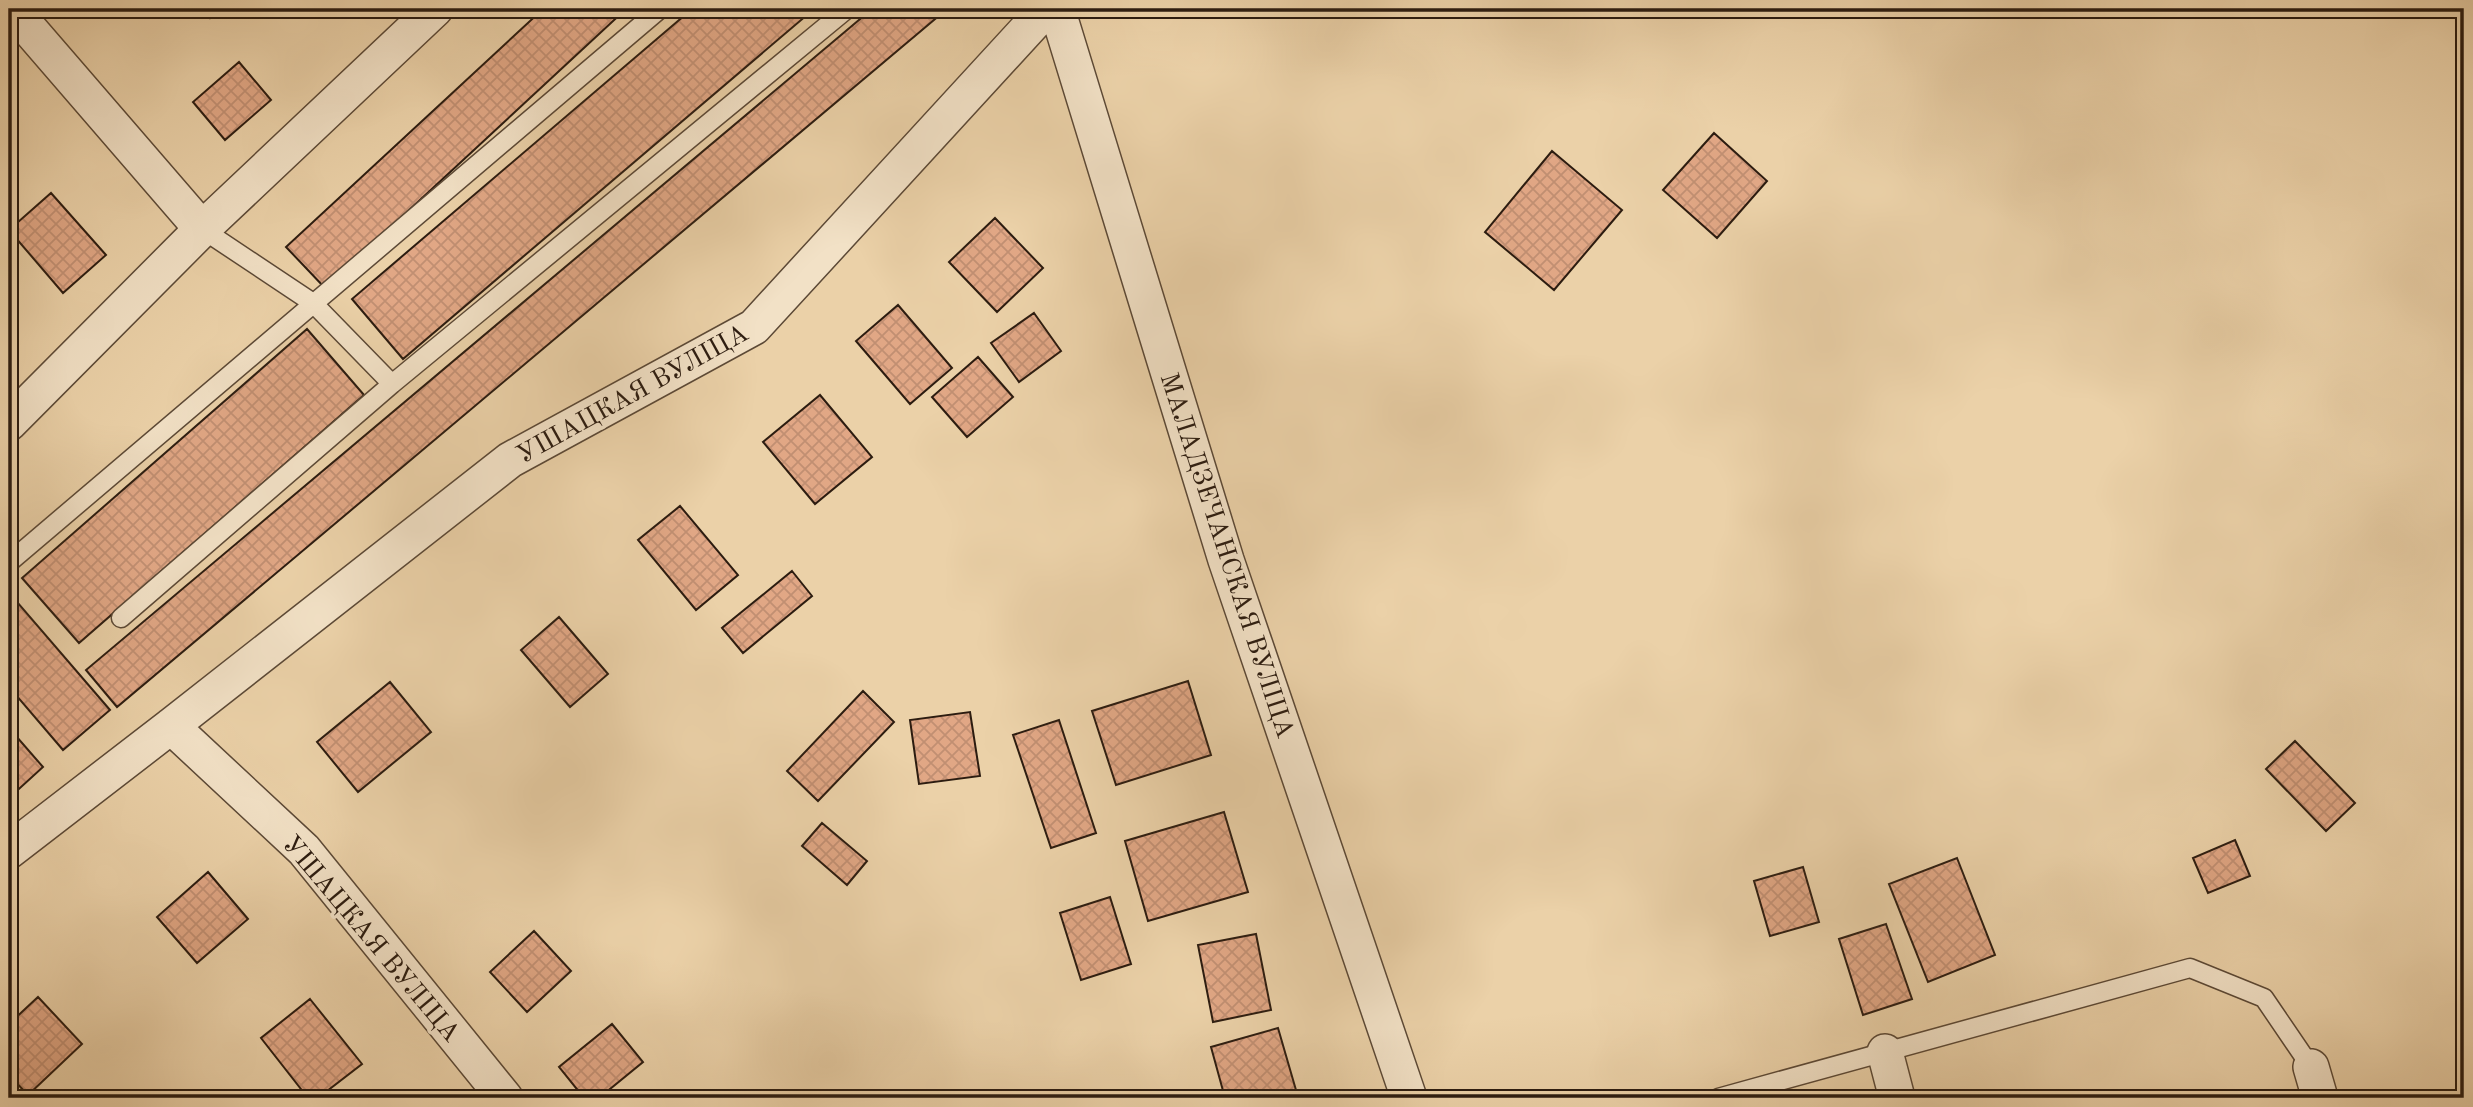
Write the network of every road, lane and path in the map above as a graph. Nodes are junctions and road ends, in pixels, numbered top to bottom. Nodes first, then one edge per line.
1 (12, 9) edge
2 (435, 9) edge
3 (660, 9) edge
4 (847, 9) edge
5 (1046, 9) edge
6 (1057, 9) edge
7 (202, 229) junction
8 (313, 303) junction
9 (392, 384) junction
10 (9, 423) edge
11 (12, 560) dead end
12 (121, 618) dead end
13 (171, 726) junction
14 (9, 851) edge
15 (1885, 1052) junction
16 (2316, 1083) edge
17 (505, 1098) edge
18 (1409, 1098) edge
19 (1718, 1098) edge
20 (1898, 1098) edge

1 - 7 street
2 - 7 street
3 - 8 lane
4 - 9 lane
5 - 13 street, УШАЦКАЯ ВУЛІЦА
6 - 18 street, МАЛАДЗЕЧАНСКАЯ ВУЛІЦА
7 - 8 lane
7 - 10 street
8 - 9 lane
8 - 11 lane
9 - 12 lane
13 - 14 street, УШАЦКАЯ ВУЛІЦА
13 - 17 street, УШАЦКАЯ ВУЛІЦА
15 - 16 lane
15 - 19 lane
15 - 20 street

